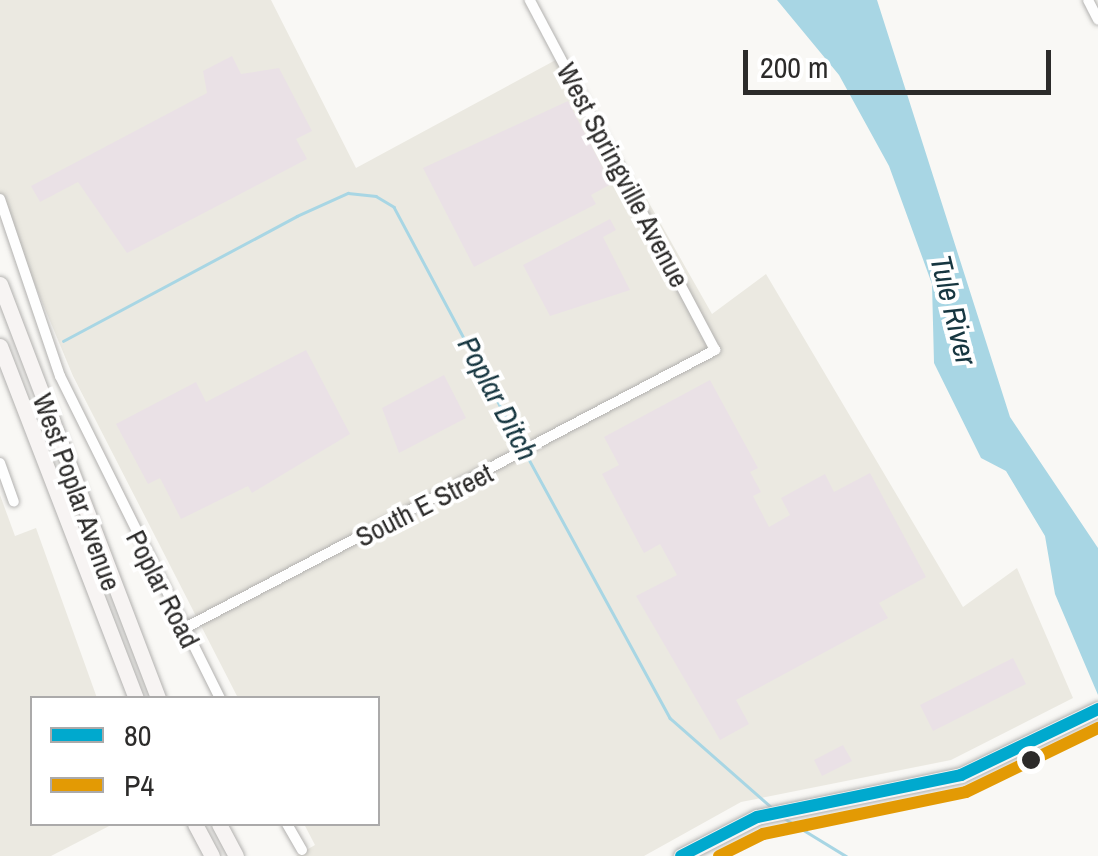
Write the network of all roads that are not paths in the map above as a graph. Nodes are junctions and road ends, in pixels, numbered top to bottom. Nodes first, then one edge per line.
1 (530, 0) edge
2 (1088, 0) edge
3 (1098, 20) edge
4 (0, 198) edge
5 (0, 284) edge
6 (0, 346) edge
7 (716, 350) joint
8 (0, 463) edge
9 (14, 502) dead end
10 (183, 629) junction
11 (135, 696) edge
12 (157, 696) edge
13 (219, 696) edge
14 (1093, 712) edge
15 (196, 826) edge
16 (220, 826) edge
17 (288, 826) edge
18 (302, 850) dead end
19 (212, 856) edge
20 (236, 856) edge
21 (681, 856) edge

1 - 7 street, West Springville Avenue
2 - 3 street
4 - 10 street, Poplar Road
5 - 12 main road, West Poplar Avenue
6 - 11 main road, West Poplar Avenue
7 - 10 street, South E Street
8 - 9 street
10 - 13 street, Poplar Road
14 - 21 main road
15 - 19 main road
16 - 20 main road
17 - 18 street

